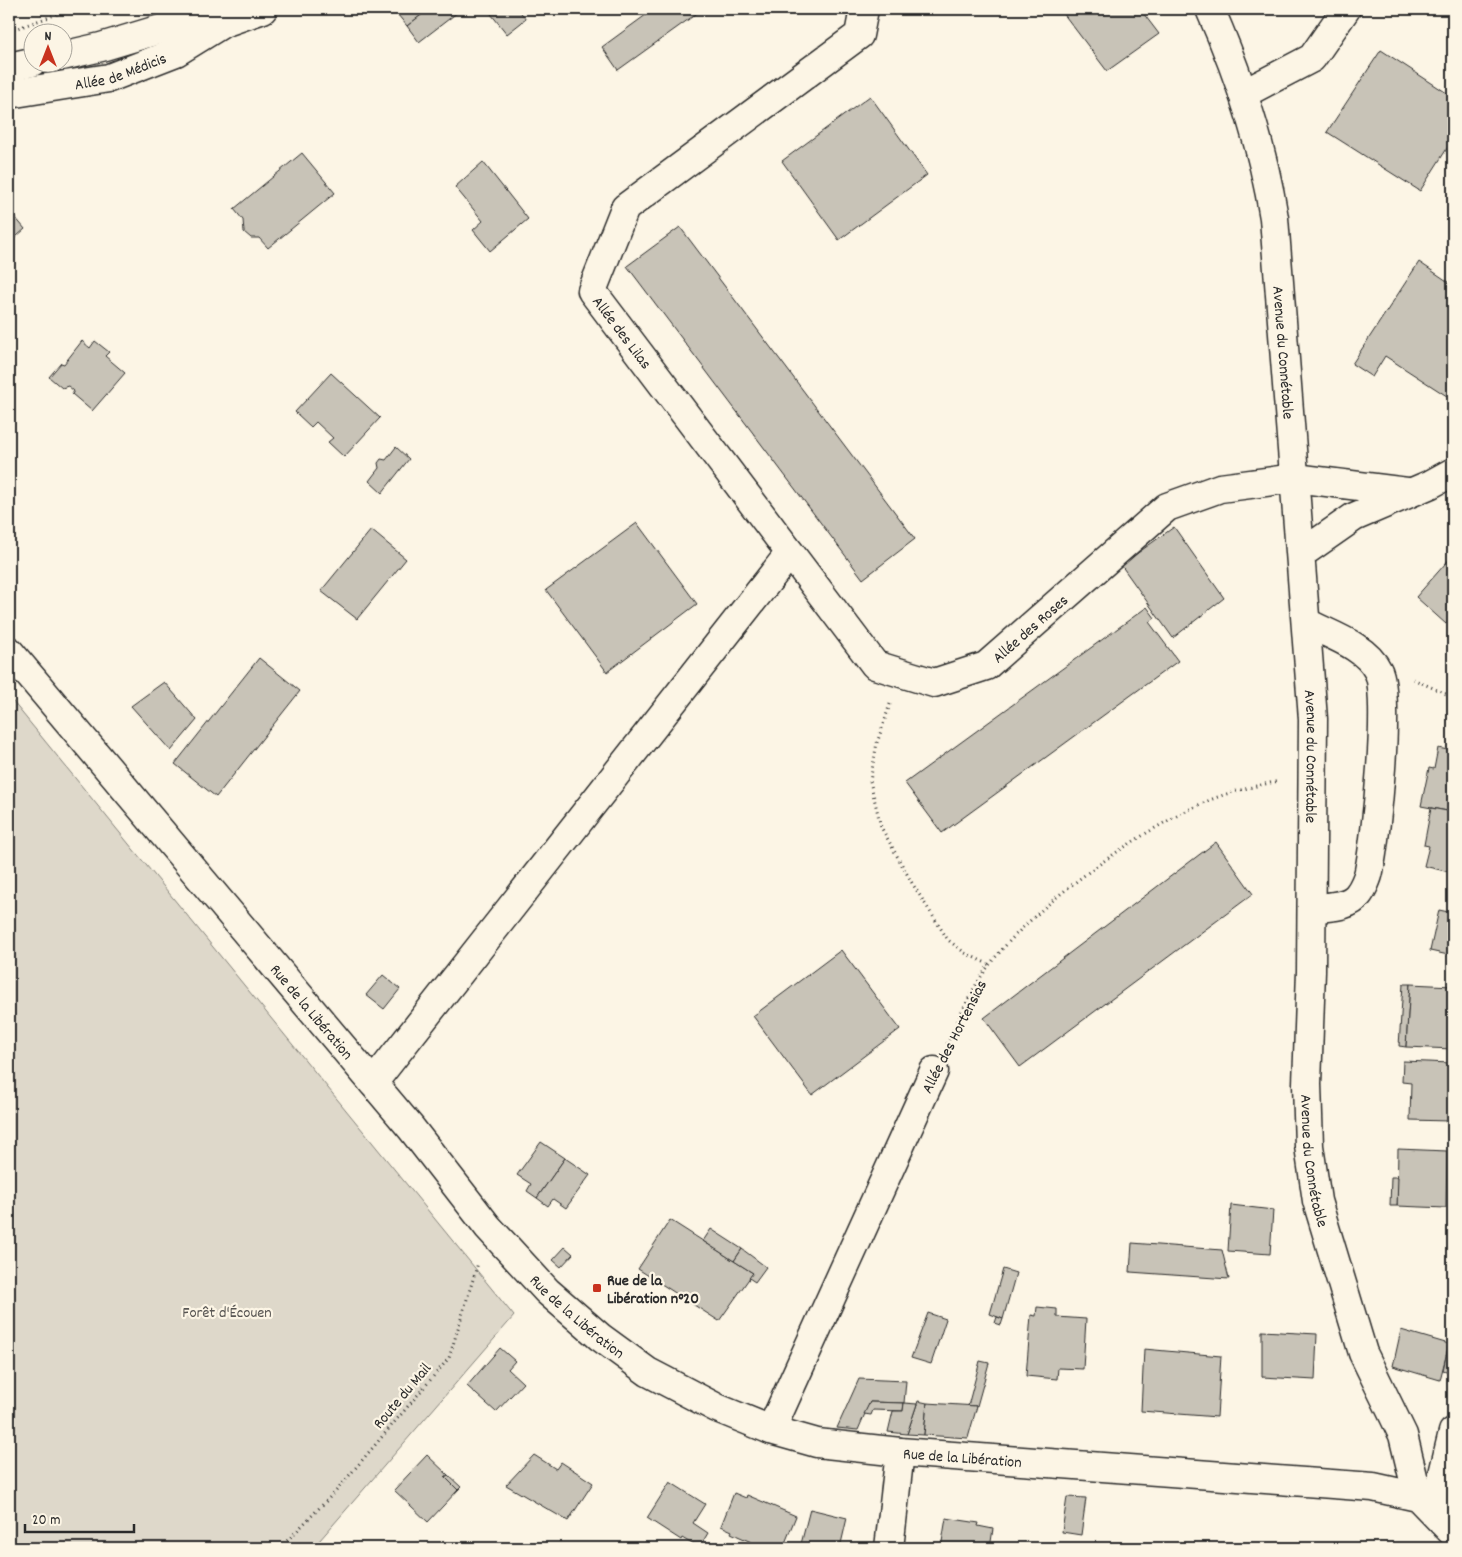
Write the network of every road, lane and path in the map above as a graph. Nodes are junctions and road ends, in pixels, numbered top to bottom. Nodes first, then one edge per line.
1 (72, 9) edge
2 (263, 9) edge
3 (864, 9) edge
4 (1210, 9) edge
5 (1346, 9) edge
6 (1442, 9) edge
7 (1453, 14) edge
8 (223, 23) junction
9 (9, 31) edge
10 (72, 54) edge
11 (22, 64) edge
12 (9, 67) edge
13 (9, 94) edge
14 (1242, 94) junction
15 (1453, 472) edge
16 (1295, 478) junction
17 (1407, 492) junction
18 (790, 553) junction
19 (1301, 554) junction
20 (1307, 623) junction
21 (9, 651) edge
22 (901, 673) junction
23 (1313, 777) junction
24 (1312, 908) junction
25 (990, 964) junction
26 (934, 1071) joint
27 (372, 1083) junction
28 (488, 1227) junction
29 (770, 1430) junction
30 (1453, 1432) edge
31 (900, 1452) junction
32 (1436, 1504) edge
33 (1453, 1533) edge
34 (280, 1548) edge
35 (889, 1548) edge

1 - 9 path
2 - 8 street, Allée de Médicis
3 - 18 street, Allée des Lilas
4 - 14 street, Avenue du Connétable
5 - 14 street
6 - 7 path
8 - 10 street, Allée de Médicis
8 - 13 street, Allée de Médicis
11 - 12 street
14 - 16 street, Avenue du Connétable
15 - 17 street
16 - 17 street, Allée des Roses
16 - 19 street, Avenue du Connétable
16 - 22 street, Allée des Roses
17 - 19 street
18 - 22 street, Allée des Roses
18 - 27 street
19 - 20 street, Avenue du Connétable
20 - 23 street, Avenue du Connétable
20 - 24 street
21 - 27 street, Rue de la Libération
22 - 25 path
23 - 24 street, Avenue du Connétable
23 - 25 path, Allée des Hortensias
24 - 32 street, Avenue du Connétable
25 - 26 path, Allée des Hortensias
26 - 29 street, Allée des Hortensias
27 - 28 street, Rue de la Libération
28 - 29 street, Rue de la Libération
28 - 34 path, Route du Mail
29 - 31 street, Rue de la Libération
30 - 32 street
31 - 32 street, Rue de la Libération
31 - 35 street
32 - 33 street

